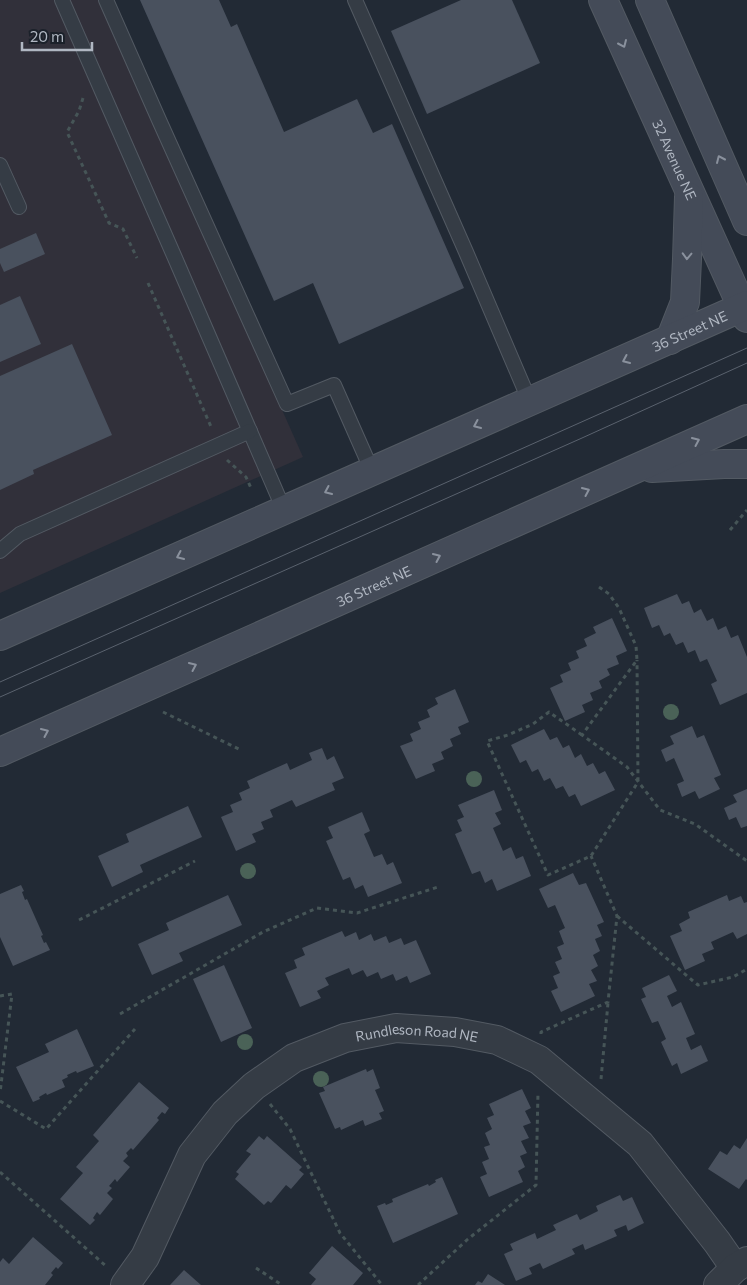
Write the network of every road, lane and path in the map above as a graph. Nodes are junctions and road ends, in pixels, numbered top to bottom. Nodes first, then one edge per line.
1 (62, 0) edge
2 (106, 0) edge
3 (355, 0) edge
4 (603, 0) edge
5 (650, 0) edge
6 (82, 92) dead end
7 (0, 166) edge
8 (689, 190) junction
9 (19, 207) dead end
10 (744, 211) edge
11 (136, 258) dead end
12 (148, 283) dead end
13 (745, 310) edge
14 (670, 340) junction
15 (530, 402) junction
16 (747, 419) edge
17 (250, 431) junction
18 (213, 432) dead end
19 (223, 456) dead end
20 (747, 464) edge
21 (636, 468) junction
22 (372, 471) junction
23 (251, 488) dead end
24 (284, 510) junction
25 (747, 510) edge
26 (730, 530) dead end
27 (0, 551) edge
28 (599, 587) dead end
29 (0, 636) edge
30 (637, 660) junction
31 (163, 712) dead end
32 (582, 736) junction
33 (241, 750) dead end
34 (0, 752) edge
35 (638, 782) junction
36 (195, 861) dead end
37 (747, 862) edge
38 (438, 887) dead end
39 (617, 916) dead end
40 (79, 920) dead end
41 (747, 969) edge
42 (0, 996) edge
43 (608, 1002) dead end
44 (120, 1014) dead end
45 (135, 1029) dead end
46 (254, 1086) junction
47 (0, 1094) edge
48 (0, 1101) edge
49 (598, 1110) junction
50 (0, 1172) edge
51 (256, 1268) dead end
52 (733, 1271) edge
53 (126, 1284) edge
54 (282, 1285) edge
55 (382, 1285) edge

1 - 17 lane
2 - 22 lane
3 - 15 lane
4 -> 8 main road, 32 Avenue NE
10 -> 5 main road
6 - 11 path
7 - 9 lane
8 - 13 main road, 32 Avenue NE
8 -> 14 main road
12 - 18 path
13 - 14 main road, 36 Street NE
14 -> 15 main road, 36 Street NE
15 -> 22 main road, 36 Street NE
21 -> 16 main road, 36 Street NE
17 - 24 lane
17 - 27 lane
19 - 23 path
20 - 21 main road
34 -> 21 main road, 36 Street NE
22 -> 24 main road, 36 Street NE
24 -> 29 main road, 36 Street NE
25 - 26 path
28 - 30 path
30 - 32 path
30 - 35 path
31 - 33 path
32 - 35 path
32 - 35 path
35 - 37 path
36 - 40 path
38 - 44 path
39 - 41 path
42 - 47 path
43 - 49 path
45 - 48 path
46 - 49 street, Rundleson Road NE
46 - 53 street, Rundleson Road NE
46 - 55 path
49 - 52 street, Rundleson Road NE
50 - 53 path
51 - 54 path

